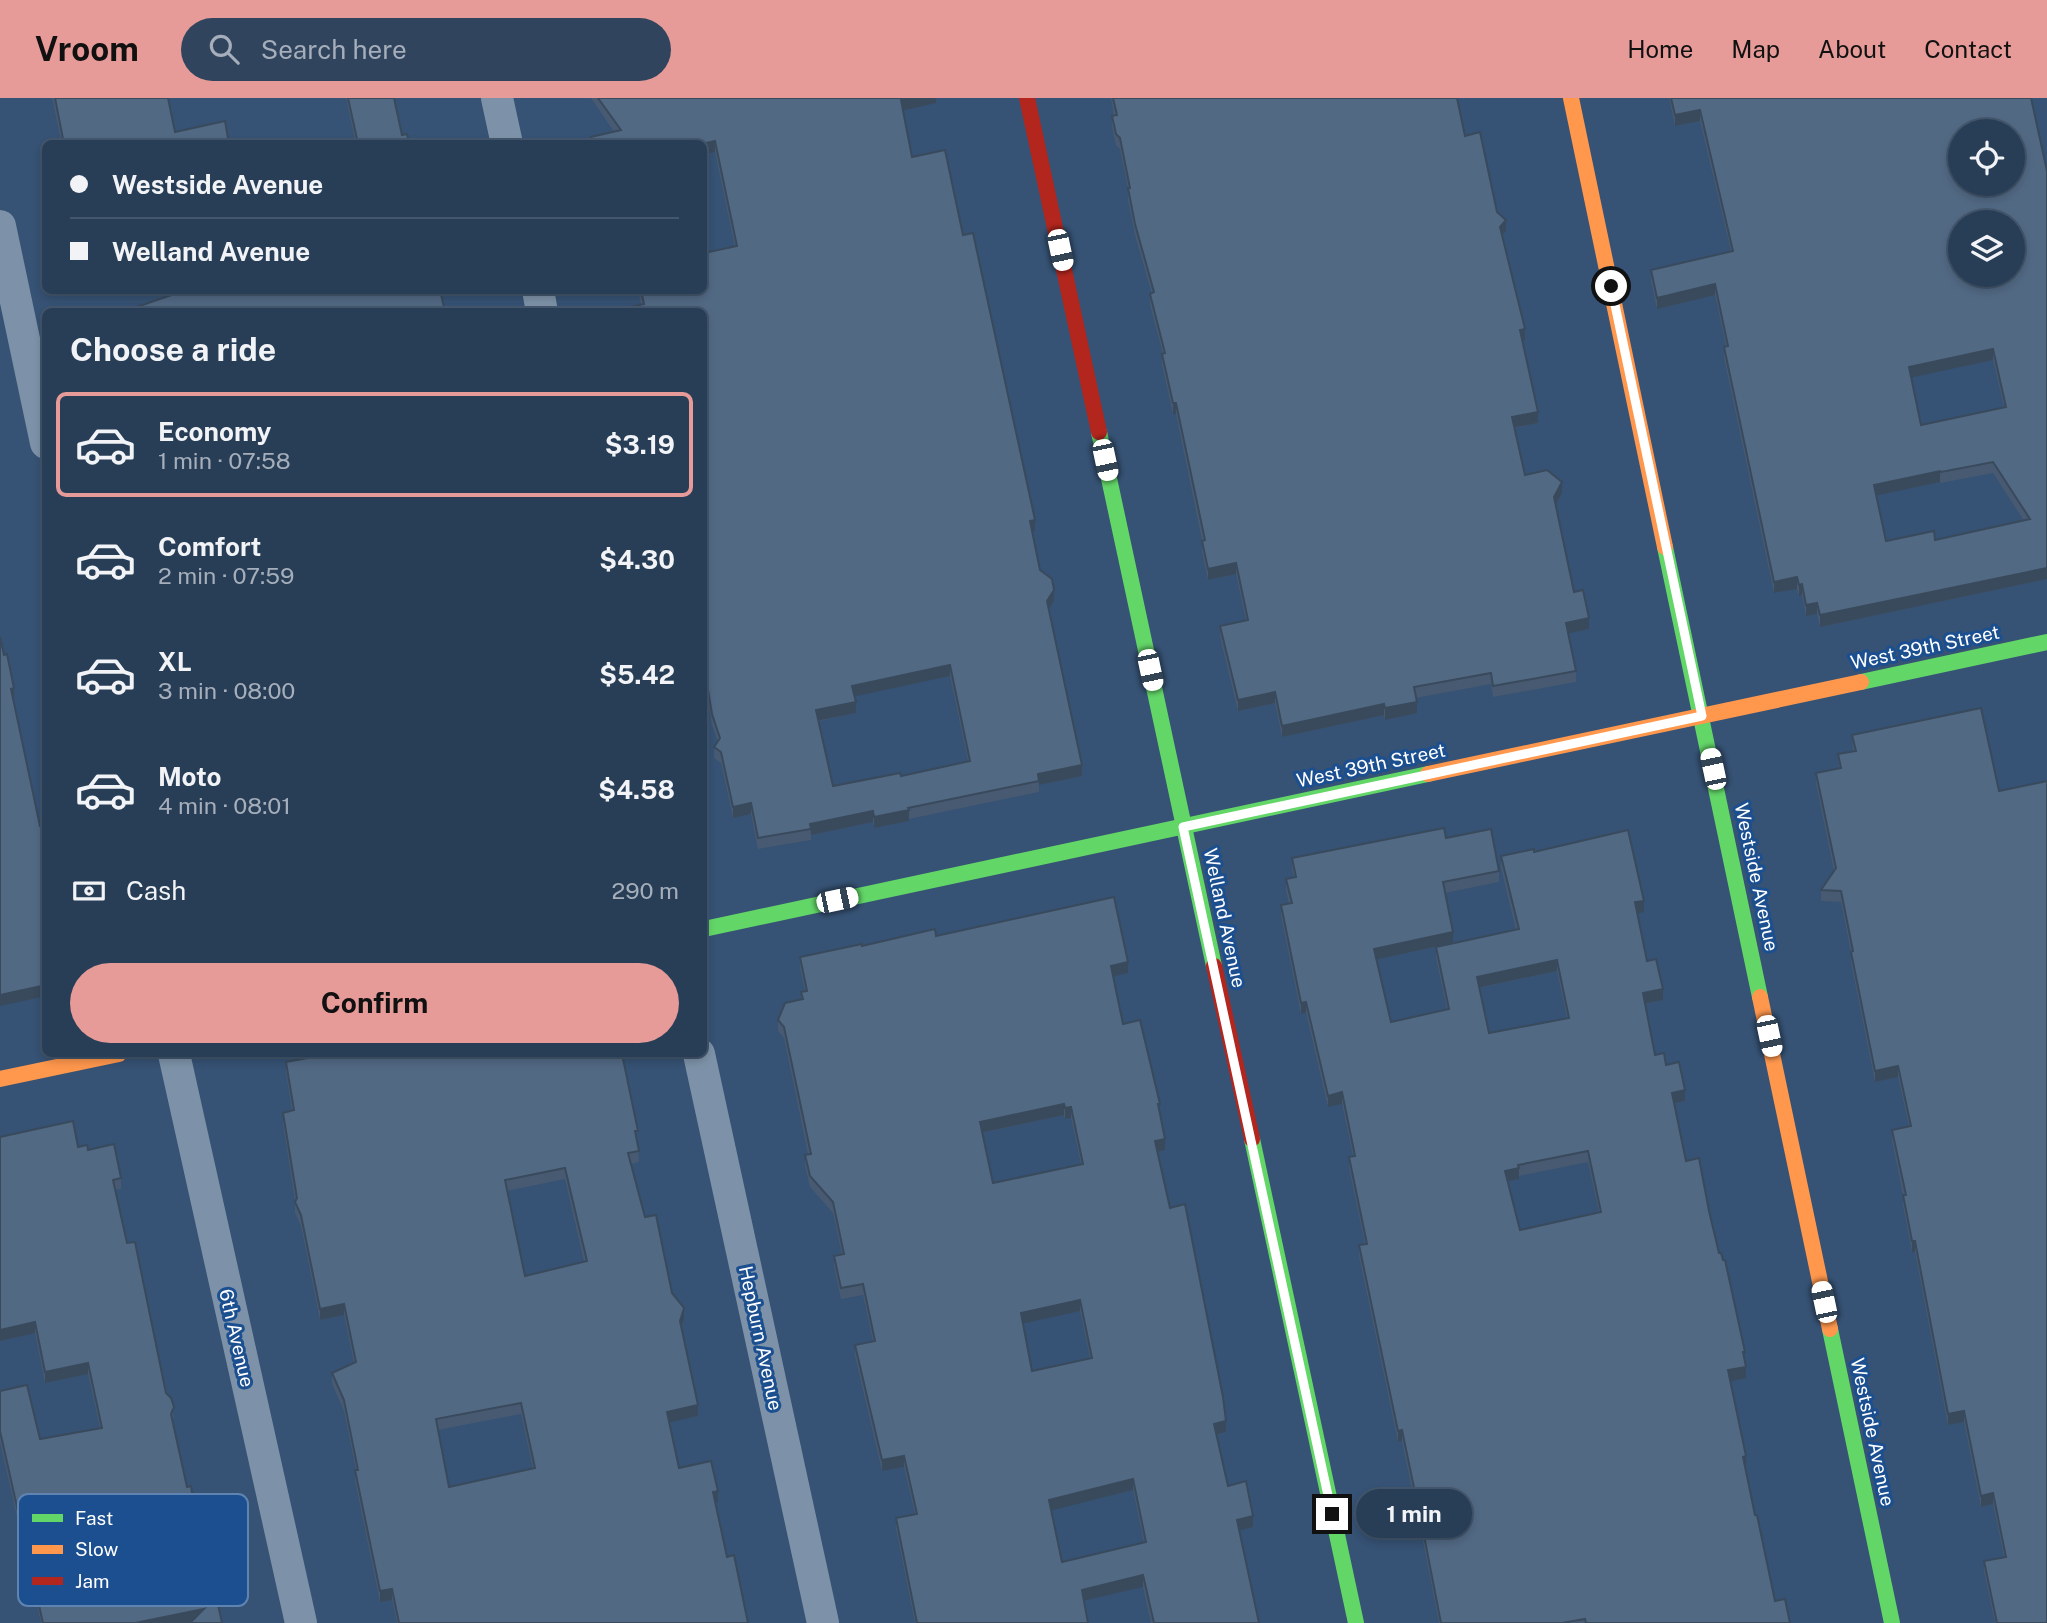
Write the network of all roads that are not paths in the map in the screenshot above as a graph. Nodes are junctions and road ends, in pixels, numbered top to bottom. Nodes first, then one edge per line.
1 (497, 98) edge
2 (1027, 98) edge
3 (1571, 98) edge
4 (506, 140) edge
5 (0, 226) edge
6 (42, 424) edge
7 (2047, 642) edge
8 (1702, 716) junction
9 (1183, 827) junction
10 (707, 928) edge
11 (105, 1057) edge
12 (175, 1057) edge
13 (700, 1057) edge
14 (0, 1079) edge
15 (301, 1623) edge
16 (823, 1623) edge
17 (1356, 1623) edge
18 (1892, 1623) edge

1 - 4 street
2 - 9 street, Welland Avenue
3 - 8 street, Westside Avenue
5 - 6 street
7 - 8 street, West 39th Street
8 - 9 street, West 39th Street
8 - 18 street, Westside Avenue
9 - 10 street, West 39th Street
9 - 17 street, Welland Avenue
11 - 14 street
12 - 15 street, 6th Avenue
13 - 16 street, Hepburn Avenue

